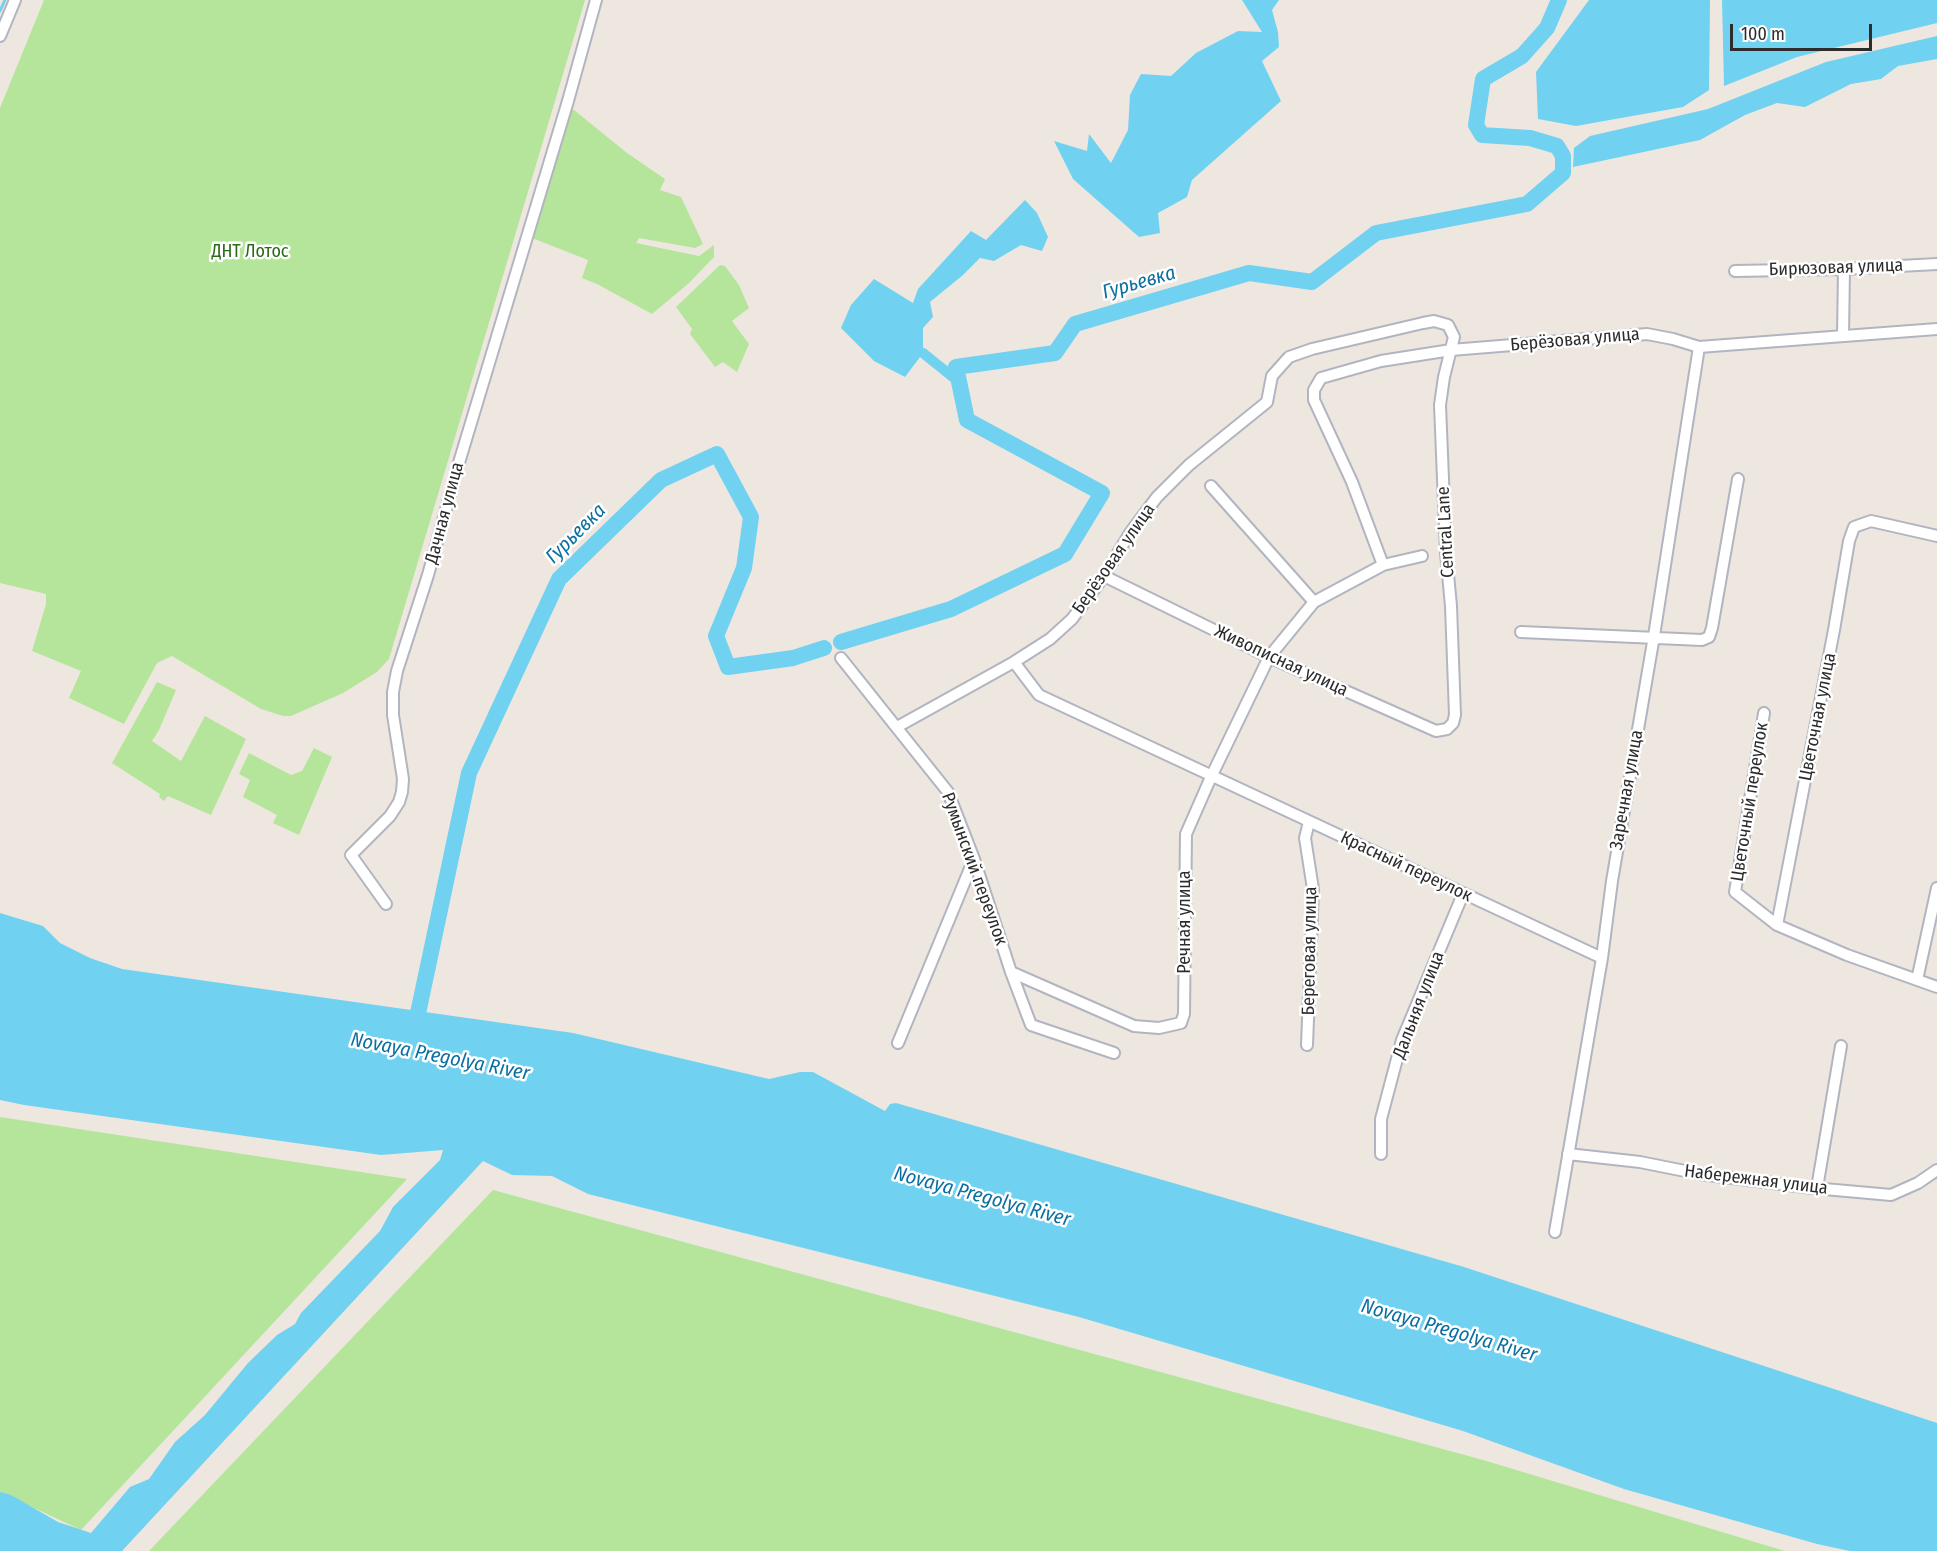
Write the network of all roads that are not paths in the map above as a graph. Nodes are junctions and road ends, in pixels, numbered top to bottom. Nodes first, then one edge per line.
1 (15, 0) edge
2 (596, 0) edge
3 (0, 36) edge
4 (1937, 264) edge
5 (1844, 269) junction
6 (1735, 271) dead end
7 (1937, 329) edge
8 (1843, 336) junction
9 (1699, 347) junction
10 (1451, 350) junction
11 (1738, 479) dead end
12 (1211, 486) dead end
13 (1937, 536) edge
14 (1422, 556) dead end
15 (1383, 565) junction
16 (1104, 576) junction
17 (1314, 602) junction
18 (1521, 632) dead end
19 (1654, 636) junction
20 (1269, 657) junction
21 (842, 658) dead end
22 (1014, 662) junction
23 (1764, 713) dead end
24 (1455, 716) joint
25 (897, 727) junction
26 (1211, 777) junction
27 (1310, 822) junction
28 (974, 859) junction
29 (1937, 888) edge
30 (1463, 894) junction
31 (386, 904) dead end
32 (1777, 925) junction
33 (1602, 958) junction
34 (1011, 972) junction
35 (1917, 980) junction
36 (1937, 987) edge
37 (898, 1043) dead end
38 (1307, 1045) dead end
39 (1841, 1046) dead end
40 (1113, 1053) dead end
41 (1381, 1154) dead end
42 (1568, 1154) junction
43 (1937, 1170) edge
44 (1817, 1188) junction
45 (1555, 1232) dead end

1 - 3 street
2 - 31 street, Дачная улица
4 - 5 street, Бирюзовая улица
5 - 6 street, Бирюзовая улица
5 - 8 street
7 - 8 street, Берёзовая улица
8 - 9 street, Берёзовая улица
9 - 10 street, Берёзовая улица
9 - 19 street, Заречная улица
10 - 15 street, Берёзовая улица
10 - 16 street, Берёзовая улица
10 - 24 street, Central Lane
11 - 19 street
12 - 17 street
13 - 32 street, Цветочная улица
14 - 15 street
15 - 17 street
16 - 20 street, Живописная улица
16 - 22 street, Берёзовая улица
17 - 20 street, Речная улица
18 - 19 street
19 - 33 street, Заречная улица
20 - 24 street, Живописная улица
20 - 26 street, Речная улица
21 - 25 street, Румынский переулок
22 - 25 street, Берёзовая улица
22 - 26 street, Красный переулок
23 - 32 street, Цветочный переулок
25 - 28 street, Румынский переулок
26 - 27 street, Красный переулок
26 - 34 street, Речная улица
27 - 30 street, Красный переулок
27 - 38 street, Береговая улица
28 - 34 street, Румынский переулок
28 - 37 street
29 - 35 street
30 - 33 street, Красный переулок
30 - 41 street, Дальняя улица
32 - 35 street
33 - 42 street, Заречная улица
34 - 40 street, Румынский переулок
35 - 36 street
39 - 44 street
42 - 44 street, Набережная улица
42 - 45 street, Заречная улица
43 - 44 street, Набережная улица

